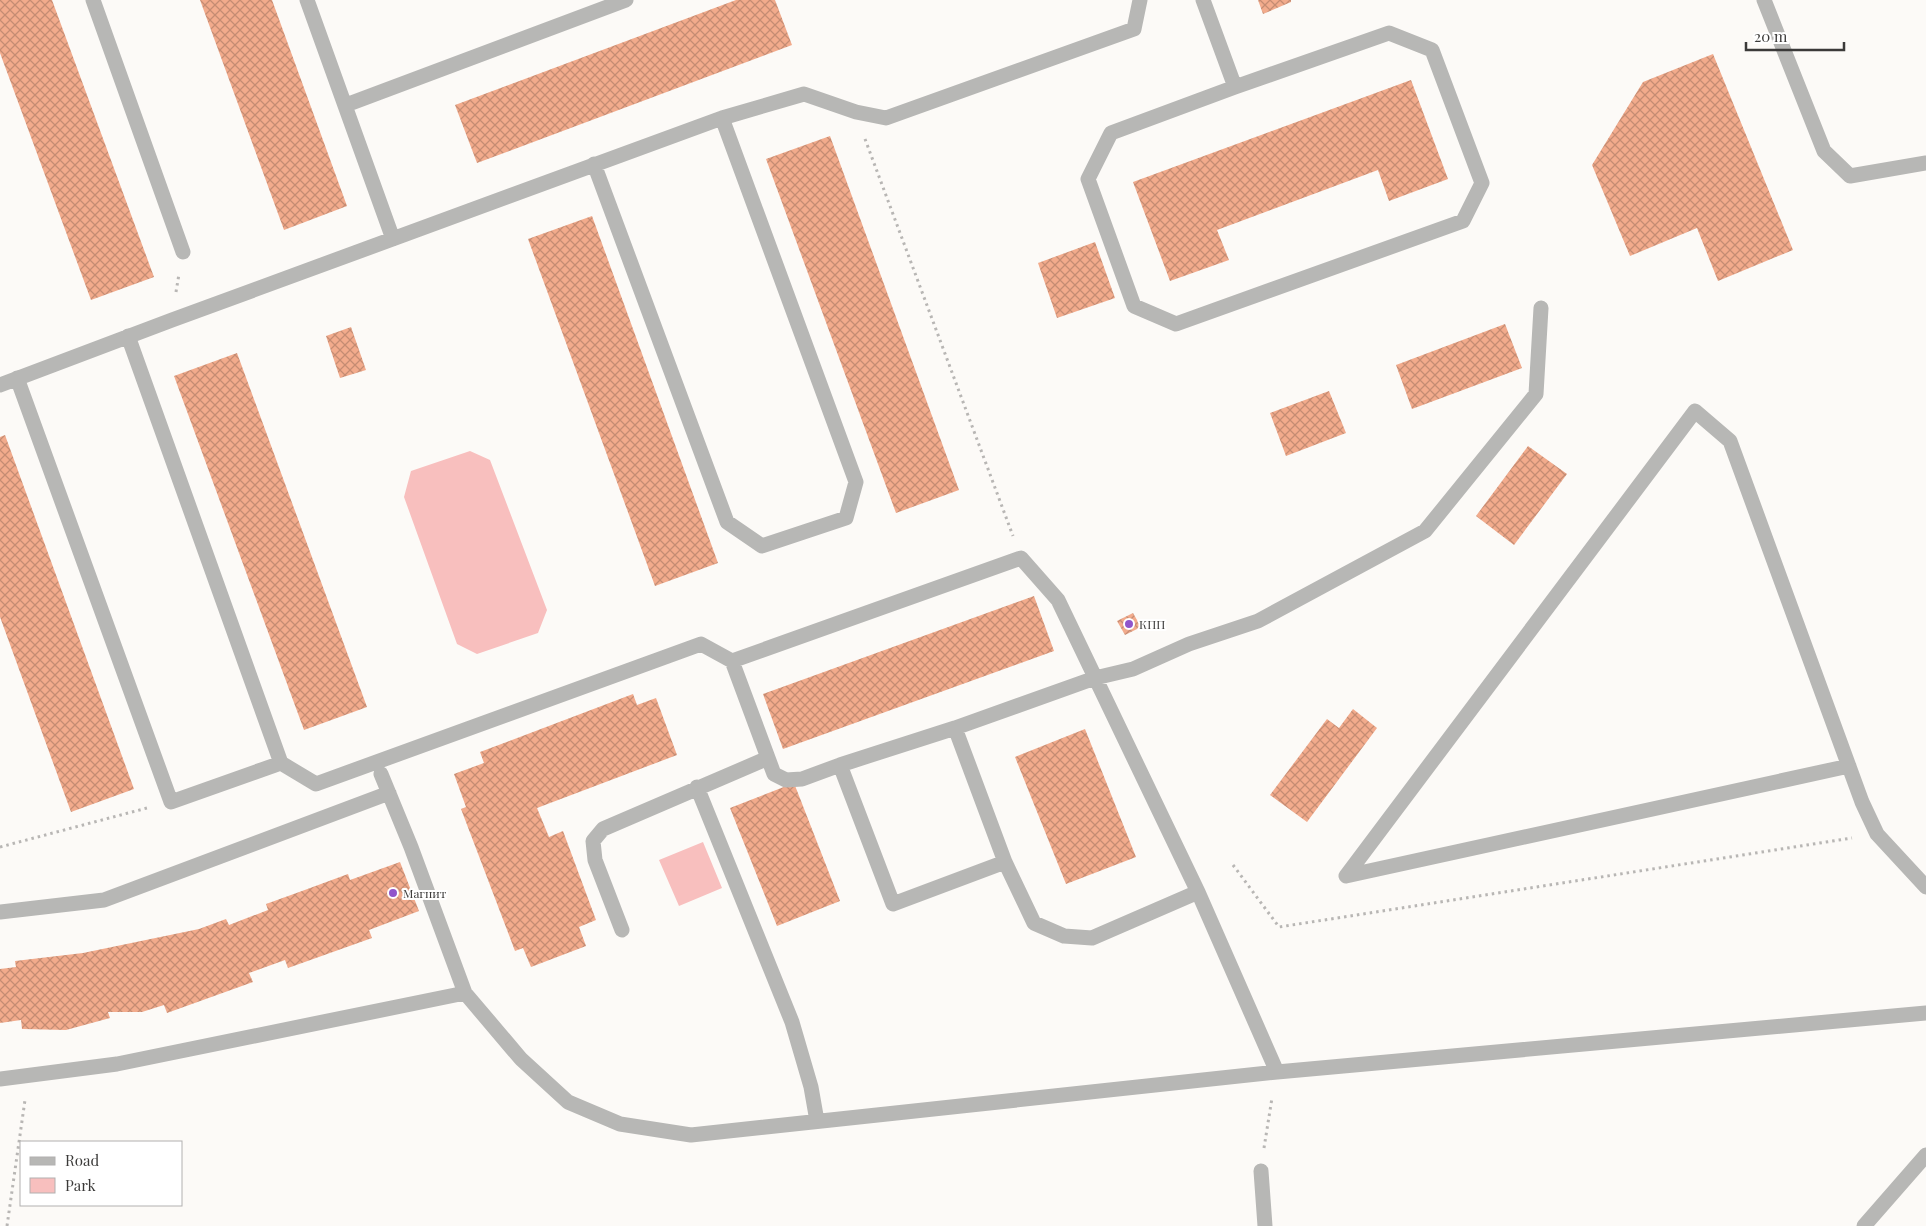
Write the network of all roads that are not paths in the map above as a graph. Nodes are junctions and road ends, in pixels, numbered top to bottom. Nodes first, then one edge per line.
1 (93, 0) edge
2 (306, 0) edge
3 (626, 0) edge
4 (1140, 0) edge
5 (1203, 0) edge
6 (1764, 0) edge
7 (1235, 87) junction
8 (346, 105) junction
9 (722, 118) junction
10 (1926, 163) edge
11 (594, 164) junction
12 (393, 239) junction
13 (183, 252) road end
14 (1541, 308) dead end
15 (128, 336) junction
16 (17, 378) junction
17 (0, 385) edge
18 (732, 661) junction
19 (1095, 678) junction
20 (955, 728) junction
21 (768, 758) junction
22 (282, 763) junction
23 (840, 765) junction
24 (1849, 766) junction
25 (381, 774) dead end
26 (697, 787) junction
27 (389, 793) junction
28 (1005, 862) junction
29 (1926, 887) edge
30 (1198, 892) junction
31 (0, 912) edge
32 (622, 930) dead end
33 (465, 993) junction
34 (1926, 1013) edge
35 (1276, 1072) junction
36 (0, 1079) edge
37 (817, 1121) junction
38 (1926, 1155) edge
39 (1261, 1171) road end
40 (1265, 1226) edge
41 (1864, 1226) edge

1 - 13 street
2 - 8 street
3 - 8 street
4 - 9 street
5 - 7 street
6 - 10 street
7 - 7 street
8 - 12 street
9 - 11 street
9 - 11 street
11 - 12 street
12 - 15 street
14 - 19 street
15 - 16 street
15 - 22 street
16 - 17 street
16 - 22 street
18 - 19 street
18 - 21 street
18 - 22 street
19 - 20 street
19 - 30 street
20 - 23 street
20 - 28 street
21 - 23 street
21 - 26 street
23 - 28 street
24 - 24 street
24 - 29 street
25 - 27 street
26 - 32 street
26 - 37 street
27 - 31 street
27 - 33 street
28 - 30 street
30 - 35 street
33 - 36 street
33 - 37 street
34 - 35 street
35 - 37 street
38 - 41 street
39 - 40 street

